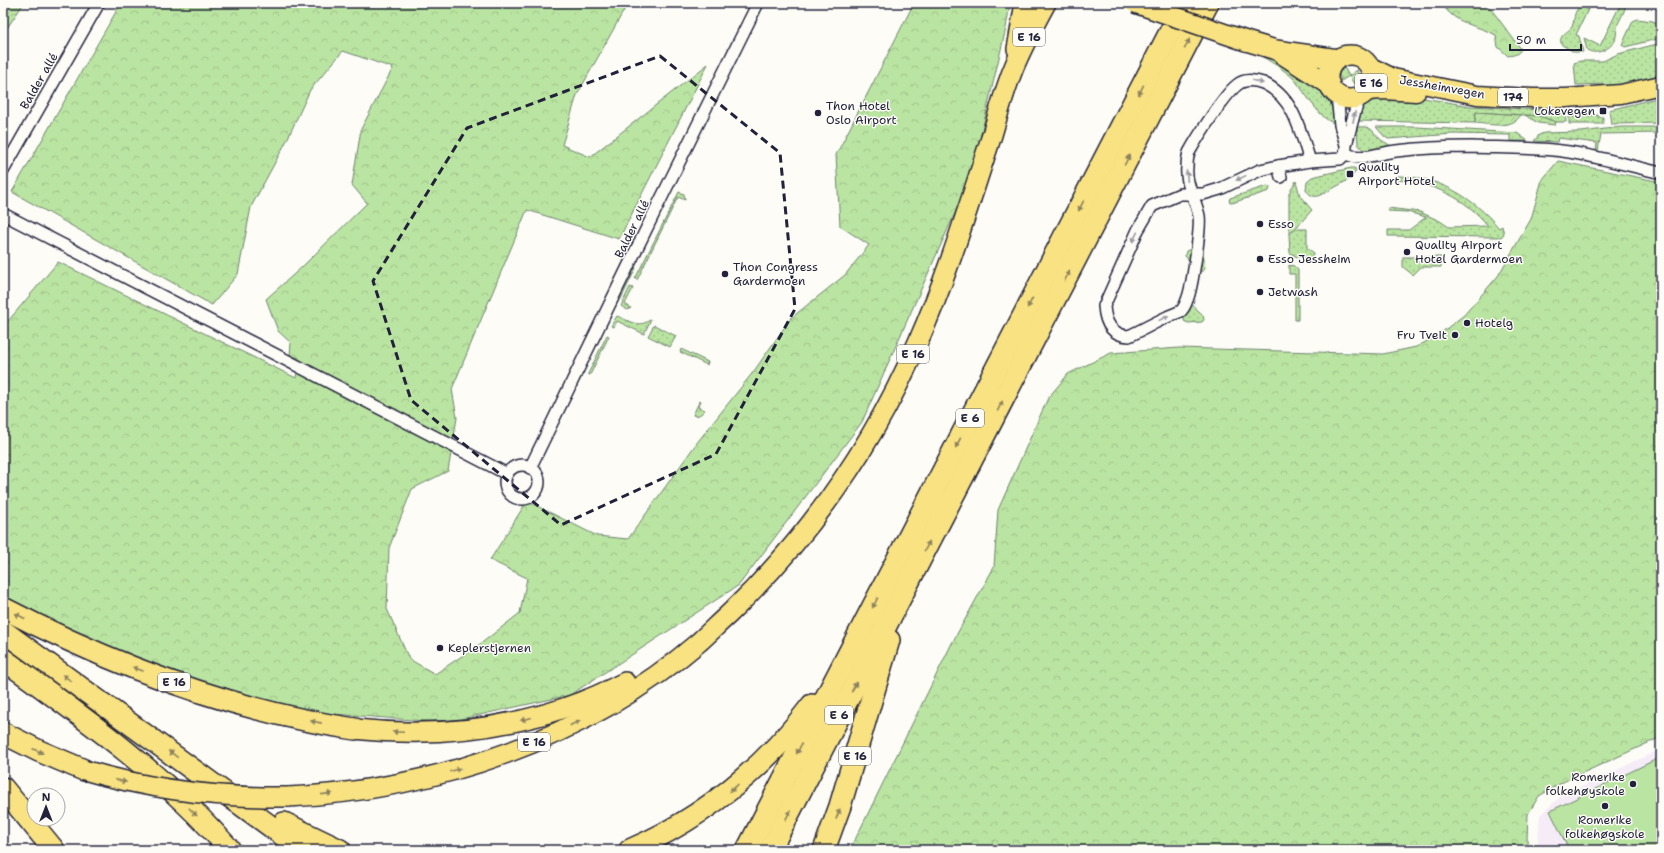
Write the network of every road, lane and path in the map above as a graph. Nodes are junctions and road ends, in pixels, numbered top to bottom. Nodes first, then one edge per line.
1 (99, 3) edge
2 (758, 3) edge
3 (1024, 3) edge
4 (1046, 3) edge
5 (1135, 3) edge
6 (1172, 3) edge
7 (1185, 3) edge
8 (1208, 3) edge
9 (1276, 50) junction
10 (1158, 56) junction
11 (1338, 59) junction
12 (1369, 66) junction
13 (1013, 71) junction
14 (1661, 85) edge
15 (1333, 90) junction
16 (1661, 92) edge
17 (1364, 93) junction
18 (1346, 150) junction
19 (1310, 161) junction
20 (3, 171) edge
21 (1661, 173) edge
22 (1192, 194) junction
23 (3, 214) edge
24 (530, 468) junction
25 (507, 474) junction
26 (909, 581) junction
27 (743, 600) junction
28 (3, 608) edge
29 (3, 631) edge
30 (3, 659) edge
31 (842, 665) junction
32 (355, 729) joint
33 (3, 733) edge
34 (84, 770) joint
35 (204, 777) junction
36 (3, 788) edge
37 (54, 850) edge
38 (230, 850) edge
39 (303, 850) edge
40 (340, 850) edge
41 (630, 850) edge
42 (747, 850) edge
43 (770, 850) edge
44 (824, 850) edge

1 - 20 street, Balder allé
2 - 24 street, Balder allé
3 - 13 highway, E 16
4 - 13 highway, E 16
5 - 9 highway, E 16, bridge
6 - 10 highway, E 6
7 - 10 highway, E 6
26 -> 8 highway, E 6
9 - 11 highway, E 16
9 - 15 highway, E 16
10 -> 31 highway, E 6
11 - 12 highway, E 16
11 - 15 highway
12 - 14 main road, Jessheimvegen / 174
12 - 17 highway, E 16
13 - 27 highway, E 16
15 - 17 highway, E 16
15 - 18 street
16 - 17 main road, Jessheimvegen / 174
18 -> 17 street
18 - 19 street
18 - 21 street
19 -> 22 street
22 -> 19 street
22 -> 22 street
23 - 25 street
24 - 25 street
24 - 25 street
43 -> 26 highway, E 6
44 -> 26 highway, E 16
27 -> 32 highway, E 16
34 -> 27 highway, E 16, bridge
32 -> 28 highway, E 16
35 -> 29 highway
30 -> 38 highway
31 -> 41 highway
31 -> 42 highway, E 6
33 -> 34 highway, E 16
35 - 39 highway
35 - 40 highway
36 - 37 highway

